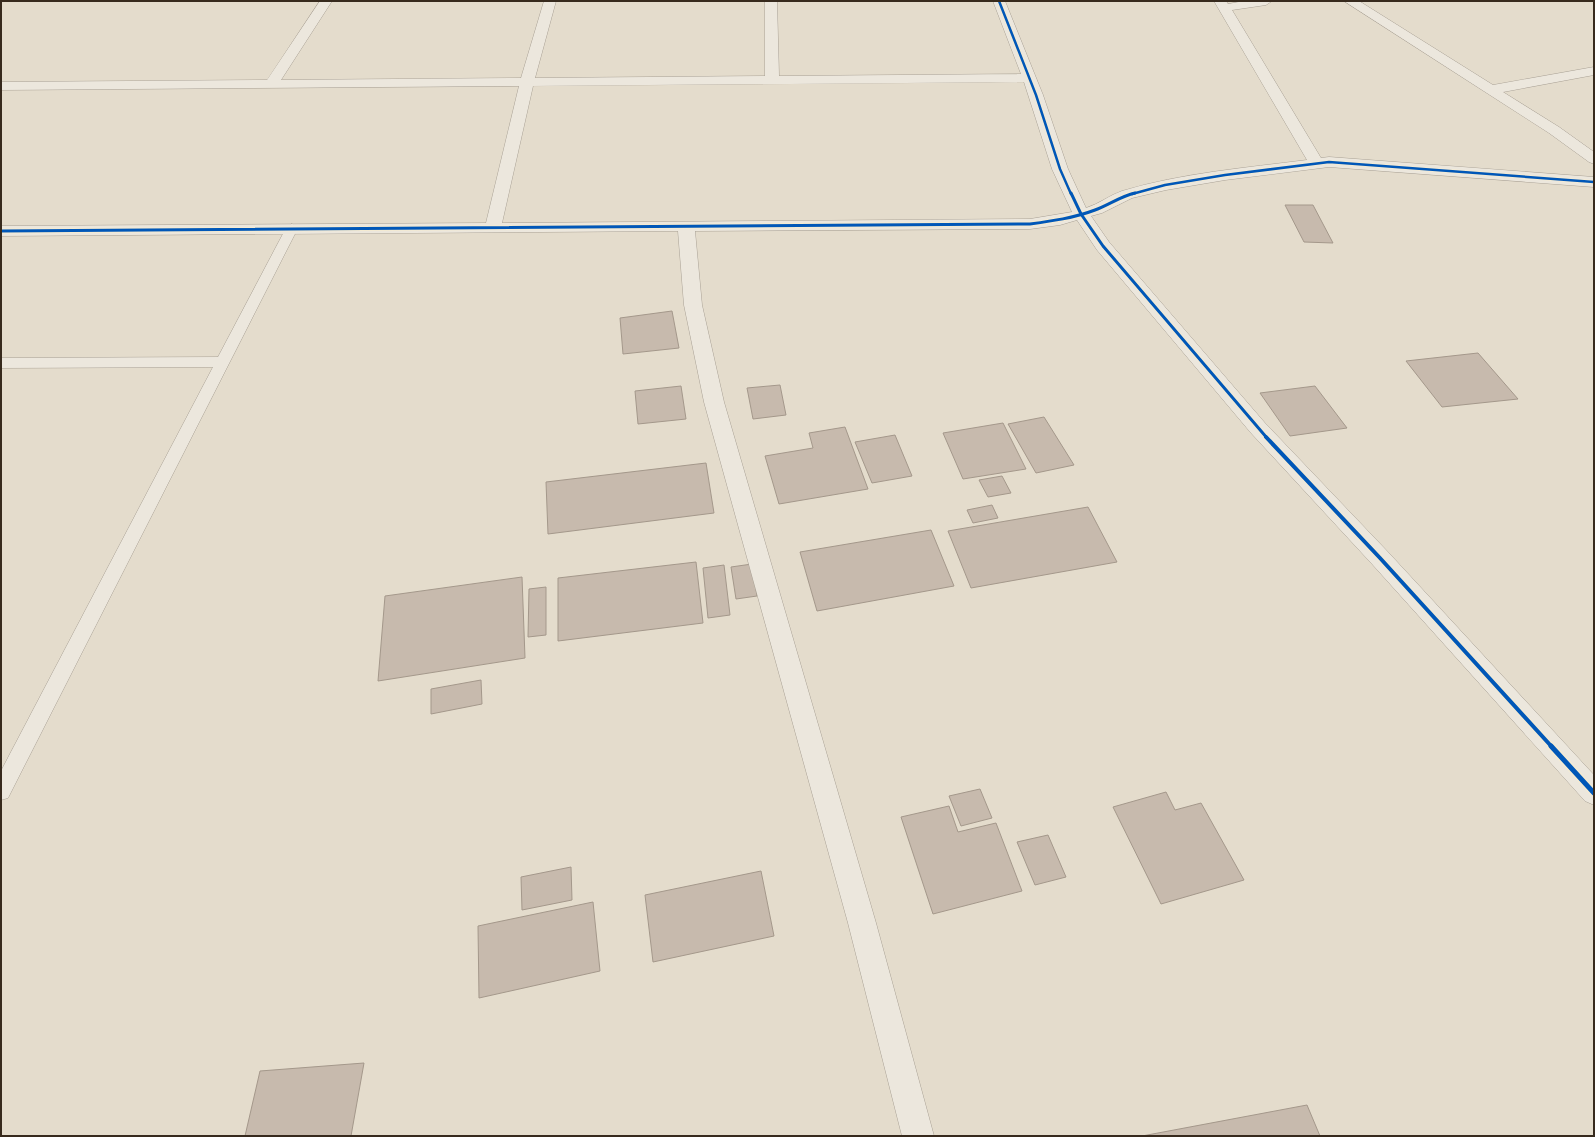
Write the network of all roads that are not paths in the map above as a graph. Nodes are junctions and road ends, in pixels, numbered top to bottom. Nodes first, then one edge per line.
1 (326, 1) edge
2 (550, 1) edge
3 (771, 1) edge
4 (999, 1) edge
5 (1266, 1) edge
6 (1350, 1) edge
7 (1222, 4) edge
8 (1594, 71) edge
9 (1029, 78) junction
10 (772, 80) junction
11 (527, 82) junction
12 (271, 84) junction
13 (1, 86) edge
14 (1490, 90) junction
15 (1594, 159) edge
16 (1317, 164) junction
17 (1594, 182) edge
18 (1082, 214) junction
19 (686, 226) junction
20 (493, 227) junction
21 (292, 228) junction
22 (1, 231) edge
23 (223, 362) junction
24 (1, 363) edge
25 (1, 791) edge
26 (1594, 793) edge
27 (918, 1136) edge

1 - 12 street
2 - 11 street
3 - 10 street
4 - 9 street
5 - 7 street
6 - 14 street
7 - 16 street
8 - 14 street
9 - 10 street
9 - 18 street
10 - 11 street
11 - 12 street
11 - 20 street
12 - 13 street
14 - 15 street
16 - 17 street
16 - 18 street
18 - 19 street
18 - 26 street
19 - 20 street
19 - 27 street
20 - 21 street
21 - 22 street
21 - 23 lane
23 - 24 lane
23 - 25 lane

